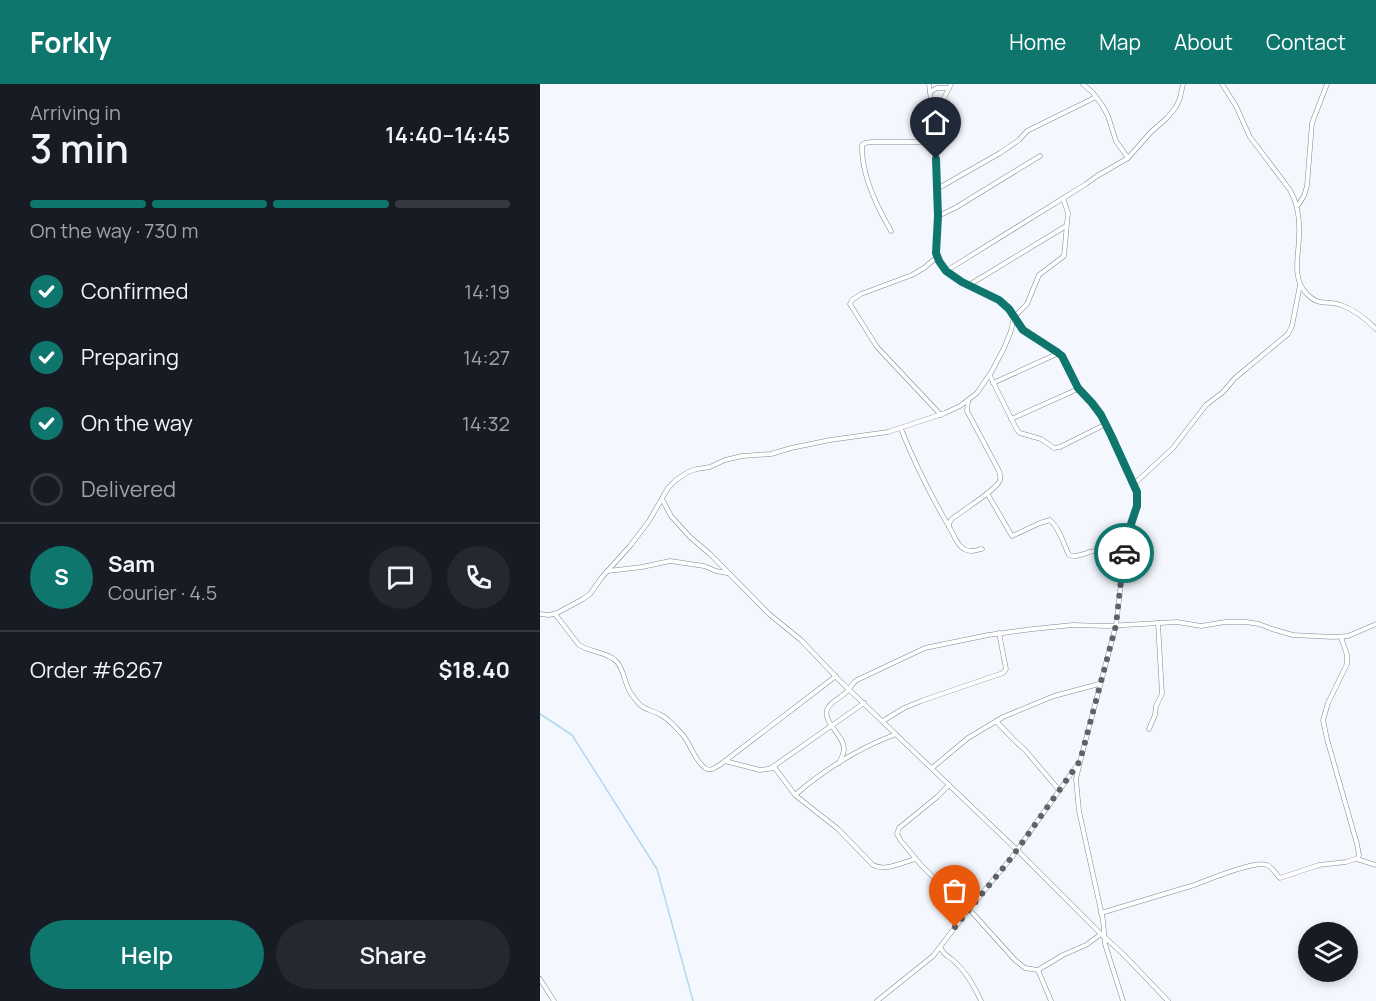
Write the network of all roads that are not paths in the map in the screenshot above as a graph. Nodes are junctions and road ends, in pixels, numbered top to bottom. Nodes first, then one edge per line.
1 (929, 84) edge
2 (1083, 84) edge
3 (1183, 84) edge
4 (1222, 84) edge
5 (1327, 84) edge
6 (950, 86) edge
7 (930, 92) junction
8 (1096, 98) junction
9 (935, 125) junction
10 (936, 134) junction
11 (1040, 156) dead end
12 (1128, 158) junction
13 (937, 189) junction
14 (1064, 198) junction
15 (1297, 206) junction
16 (938, 216) junction
17 (1066, 226) junction
18 (891, 231) dead end
19 (937, 257) junction
20 (946, 271) junction
21 (968, 285) junction
22 (1300, 285) junction
23 (1014, 317) junction
24 (1376, 329) edge
25 (1059, 353) junction
26 (989, 376) junction
27 (993, 383) junction
28 (1078, 388) junction
29 (968, 400) junction
30 (941, 415) junction
31 (1011, 419) junction
32 (1106, 424) junction
33 (901, 429) junction
34 (1134, 484) junction
35 (987, 493) junction
36 (662, 498) junction
37 (949, 527) junction
38 (982, 549) dead end
39 (1123, 564) junction
40 (607, 571) junction
41 (729, 573) junction
42 (540, 614) edge
43 (555, 614) junction
44 (1158, 623) junction
45 (1376, 624) edge
46 (1116, 625) junction
47 (999, 633) junction
48 (1341, 637) junction
49 (836, 676) junction
50 (1100, 684) junction
51 (849, 689) junction
52 (864, 703) junction
53 (883, 721) junction
54 (996, 721) junction
55 (832, 725) junction
56 (1149, 729) dead end
57 (896, 734) junction
58 (725, 761) junction
59 (1080, 761) junction
60 (839, 763) junction
61 (771, 768) junction
62 (932, 768) junction
63 (949, 785) junction
64 (1059, 790) junction
65 (795, 795) junction
66 (1017, 850) junction
67 (916, 859) junction
68 (1357, 860) junction
69 (1376, 865) edge
70 (969, 909) junction
71 (1101, 913) junction
72 (1103, 936) junction
73 (940, 946) junction
74 (1038, 970) junction
75 (540, 979) edge
76 (554, 1001) edge
77 (877, 1001) edge
78 (981, 1001) edge
79 (1051, 1001) edge
80 (1123, 1001) edge
81 (1168, 1001) edge

1 - 7 street
2 - 8 street
3 - 12 street
4 - 15 street
5 - 15 street
6 - 7 street
6 - 9 street
7 - 9 street
8 - 12 street
8 - 13 street
9 - 10 street
10 - 13 street
10 - 18 street
11 - 16 street
12 - 14 street
13 - 16 street
14 - 17 street
14 - 20 street
15 - 22 street
16 - 19 street
17 - 21 street
17 - 23 street
19 - 20 street
19 - 30 street
20 - 21 street
21 - 23 street
22 - 24 street
22 - 34 street
23 - 25 street
23 - 26 street
25 - 27 street
25 - 28 street
26 - 27 street
26 - 29 street
27 - 31 street
28 - 31 street
28 - 32 street
29 - 30 street
29 - 35 street
30 - 33 street
31 - 32 street
32 - 34 street
33 - 36 street
33 - 37 street
34 - 39 street
35 - 37 street
35 - 39 street
36 - 40 street
36 - 41 street
37 - 38 street
39 - 46 street
40 - 41 street
40 - 43 street
41 - 49 street
42 - 43 street
43 - 58 street
44 - 46 street
44 - 48 street
44 - 56 street
45 - 48 street
46 - 47 street
46 - 50 street
47 - 51 street
47 - 53 street
48 - 68 street
49 - 51 street
49 - 58 street
50 - 54 street
50 - 59 street
51 - 52 street
51 - 55 street
52 - 53 street
52 - 55 street
53 - 57 street
54 - 62 street
54 - 64 street
55 - 60 street
55 - 61 street
57 - 60 street
57 - 62 street
58 - 61 street
59 - 64 street
59 - 71 street
60 - 65 street
61 - 65 street
62 - 63 street
63 - 66 street
63 - 67 street
64 - 66 street
65 - 67 street
66 - 70 street
66 - 72 street
67 - 70 street
68 - 69 street
68 - 71 street
70 - 73 street
70 - 74 street
71 - 72 street
72 - 74 street
72 - 80 street
72 - 81 street
73 - 77 street
73 - 78 street
74 - 79 street
75 - 76 street

